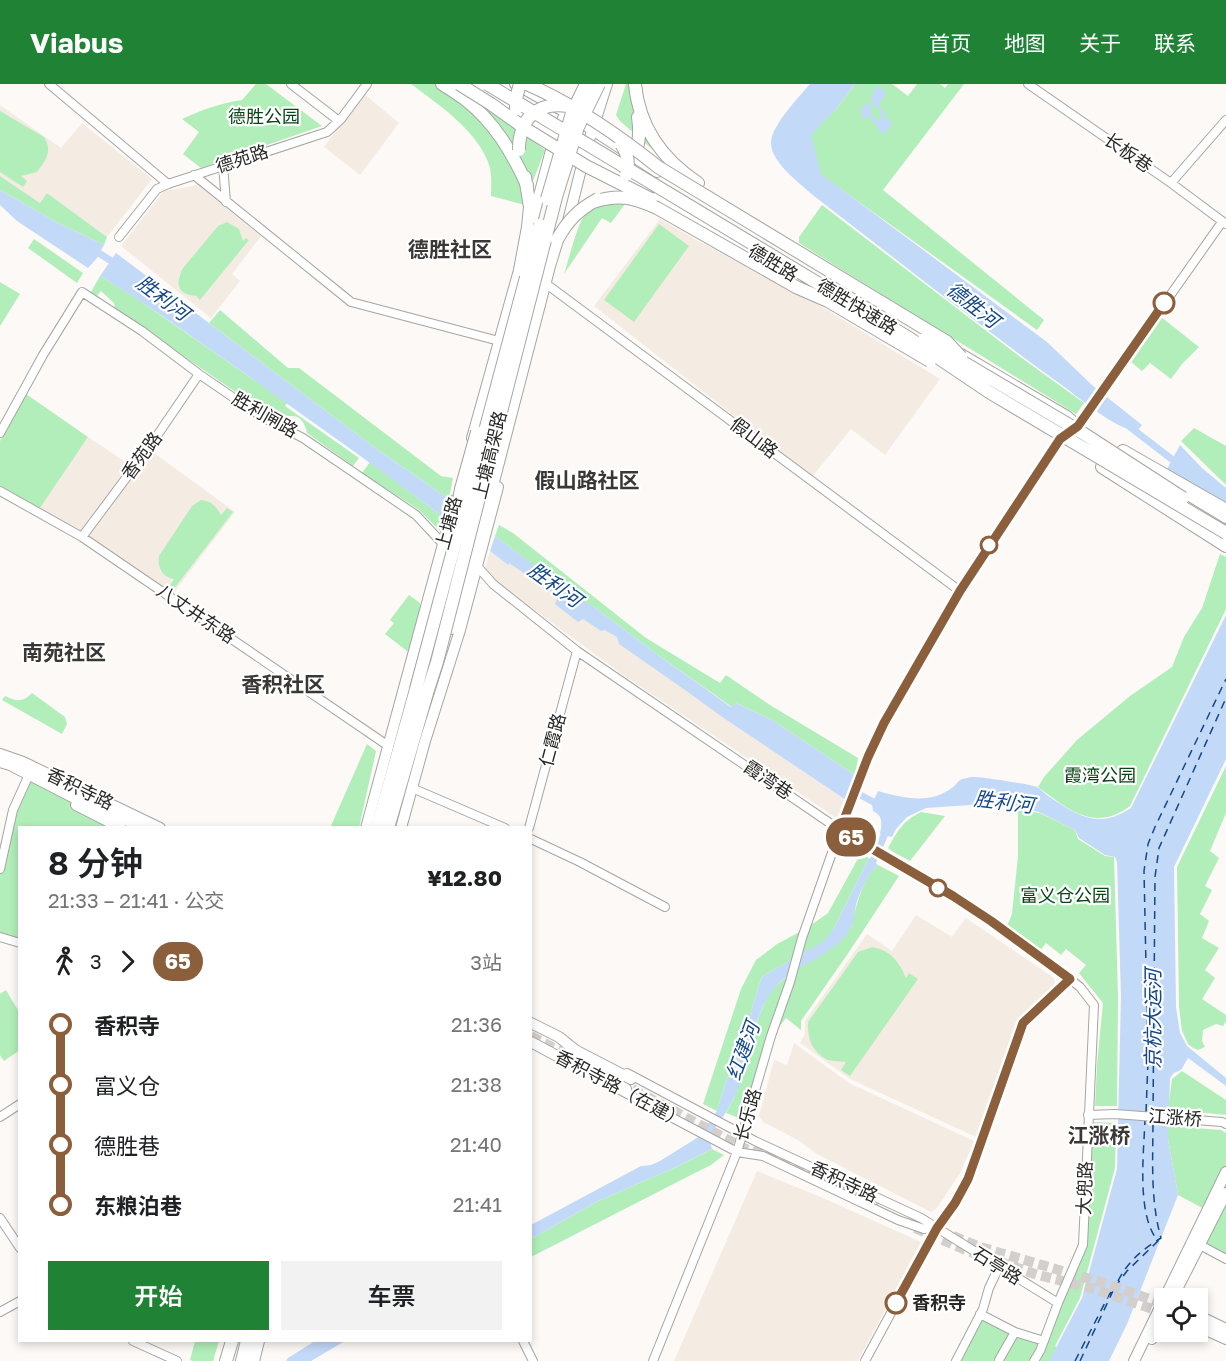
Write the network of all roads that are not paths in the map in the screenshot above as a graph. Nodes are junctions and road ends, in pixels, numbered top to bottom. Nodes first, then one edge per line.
1 (49, 84) edge
2 (291, 84) edge
3 (367, 84) edge
4 (442, 84) edge
5 (459, 84) edge
6 (473, 84) edge
7 (487, 84) edge
8 (502, 84) edge
9 (515, 84) edge
10 (520, 84) edge
11 (527, 84) edge
12 (581, 84) edge
13 (586, 84) edge
14 (599, 84) edge
15 (607, 84) edge
16 (1028, 84) edge
17 (635, 89) edge
18 (569, 110) junction
19 (1226, 120) edge
20 (339, 121) junction
21 (526, 129) junction
22 (592, 131) junction
23 (612, 131) junction
24 (555, 135) junction
25 (585, 153) junction
26 (224, 165) junction
27 (586, 166) junction
28 (194, 175) junction
29 (1171, 183) junction
30 (168, 184) junction
31 (527, 185) junction
32 (226, 202) junction
33 (593, 202) junction
34 (1224, 223) edge
35 (119, 237) dead end
36 (852, 285) junction
37 (549, 286) junction
38 (828, 301) junction
39 (499, 341) junction
40 (970, 367) junction
41 (199, 374) junction
42 (989, 392) junction
43 (1080, 429) junction
44 (0, 433) edge
45 (1057, 434) junction
46 (0, 490) edge
47 (1226, 510) edge
48 (1226, 518) edge
49 (1226, 524) edge
50 (1226, 533) edge
51 (82, 537) junction
52 (1226, 539) edge
53 (443, 544) junction
54 (1226, 546) edge
55 (477, 566) junction
56 (960, 591) junction
57 (427, 650) junction
58 (577, 651) junction
59 (437, 662) junction
60 (387, 745) junction
61 (1, 759) edge
62 (27, 779) junction
63 (411, 789) junction
64 (117, 826) edge
65 (129, 826) edge
66 (138, 826) edge
67 (156, 826) edge
68 (367, 826) edge
69 (378, 826) edge
70 (389, 826) edge
71 (402, 826) edge
72 (500, 826) edge
73 (530, 826) edge
74 (840, 830) junction
75 (532, 839) edge
76 (0, 869) edge
77 (665, 907) dead end
78 (0, 937) edge
79 (18, 942) edge
80 (1070, 979) junction
81 (532, 1024) edge
82 (559, 1037) junction
83 (532, 1043) edge
84 (556, 1056) junction
85 (18, 1105) edge
86 (1088, 1115) junction
87 (0, 1117) edge
88 (1226, 1124) edge
89 (742, 1134) junction
90 (705, 1135) joint
91 (737, 1152) junction
92 (1226, 1172) edge
93 (1226, 1193) edge
94 (0, 1218) edge
95 (937, 1228) junction
96 (18, 1245) edge
97 (1200, 1245) junction
98 (1226, 1259) edge
99 (999, 1267) junction
100 (1173, 1288) edge
101 (1175, 1288) edge
102 (18, 1302) edge
103 (1058, 1303) junction
104 (0, 1312) edge
105 (980, 1314) junction
106 (1208, 1320) edge
107 (1154, 1325) edge
108 (1226, 1329) edge
109 (1208, 1331) edge
110 (1015, 1332) junction
111 (1154, 1336) edge
112 (1226, 1339) edge
113 (1044, 1341) junction
114 (135, 1342) edge
115 (235, 1342) edge
116 (247, 1342) edge
117 (253, 1342) edge
118 (258, 1342) edge
119 (524, 1342) edge
120 (999, 1360) edge
121 (177, 1361) edge
122 (229, 1361) edge
123 (242, 1361) edge
124 (247, 1361) edge
125 (253, 1361) edge
126 (533, 1361) edge
127 (654, 1361) edge
128 (865, 1361) edge
129 (956, 1361) edge
130 (1034, 1361) edge
131 (1134, 1361) edge
132 (1141, 1361) edge

1 - 30 street
2 - 20 street
3 - 20 street, 德苑路
4 - 31 highway
5 - 21 highway, bridge
6 - 24 main road, 德胜路
7 - 42 highway, 德胜快速路, bridge
8 - 40 highway, 德胜快速路, bridge
9 - 18 main road, 德胜路
10 - 21 highway, bridge
11 - 18 highway, bridge
12 - 18 main road, 上塘路
13 - 57 highway, 上塘高架路, bridge
14 - 59 highway, 上塘高架路, bridge
15 - 22 main road
16 - 29 street, 长板巷
17 - 27 highway, bridge
17 - 36 highway, bridge
18 - 22 main road, 德胜路
18 - 23 highway, bridge
18 - 24 main road, 上塘路
18 - 31 highway, bridge
19 - 29 street
20 - 26 street, 德苑路
21 - 27 highway, bridge
22 - 25 main road
22 - 43 main road, 德胜路
23 - 33 highway, bridge
23 - 36 highway, bridge
24 - 25 main road, 德胜路
24 - 39 main road, 上塘路
25 - 37 main road
25 - 45 main road, 德胜路
26 - 28 street, 德苑路
26 - 32 street
27 - 38 highway, bridge
28 - 30 street, 德苑路
28 - 32 street
29 - 34 street, 长板巷
30 - 35 street, 德苑路
31 - 57 highway, bridge
32 - 39 street
33 - 38 highway, bridge
33 - 59 highway, bridge
34 - 43 street
36 - 40 highway, bridge
37 - 55 main road
37 - 56 street, 假山路
38 - 42 highway, bridge
39 - 53 main road, 上塘路
40 - 43 highway, 德胜快速路, bridge
41 - 44 street, 胜利闸路
41 - 51 street, 香苑路
41 - 53 street, 胜利闸路
42 - 45 highway, 德胜快速路, bridge
43 - 45 street
43 - 47 highway, bridge
43 - 48 main road, 德胜路, bridge
43 - 49 highway, 德胜快速路, bridge
45 - 50 highway, 德胜快速路, bridge
45 - 52 main road, 德胜路
45 - 54 highway, bridge
45 - 56 street, 长乐路
46 - 51 street, 八丈井东路
51 - 60 street, 八丈井东路
53 - 60 main road, 上塘路
55 - 58 street, 霞湾巷
55 - 63 main road
56 - 74 street, 长乐路
57 - 69 highway, 上塘高架路, bridge
58 - 73 street, 仁霞路
58 - 74 street, 霞湾巷
59 - 70 highway, 上塘高架路, bridge
60 - 68 main road, 上塘路
61 - 62 main road, 香积寺路
61 - 65 main road
61 - 66 main road
61 - 67 main road, 香积寺路
62 - 64 main road, 香积寺路
62 - 76 street
63 - 71 main road
63 - 72 street
74 - 80 street, 霞湾巷
74 - 89 street, 长乐路
75 - 77 street
78 - 79 street
80 - 86 street, 大兜路
80 - 95 street
81 - 82 main road, 香积寺路
82 - 84 main road
82 - 89 street, 香积寺路
83 - 84 main road, 香积寺路（在建）
84 - 90 street, 香积寺路（在建）
85 - 87 street
86 - 88 street, 江涨桥
86 - 103 street, 大兜路
89 - 91 street, 长乐路
89 - 95 street, 香积寺路
90 - 91 street, 香积寺路
91 - 95 street, 香积寺路
91 - 127 street, 长乐路
92 - 100 main road
93 - 97 main road
94 - 96 street
95 - 99 street, 石亭路
95 - 128 street
97 - 98 street
97 - 101 main road
99 - 103 street, 石亭路
99 - 105 street
102 - 104 street
103 - 113 street, 大兜路
105 - 110 street
105 - 129 street
106 - 108 main road
107 - 131 main road
109 - 112 main road
110 - 113 street
110 - 120 street
111 - 132 main road
113 - 130 street, 大兜路
114 - 121 street
115 - 122 highway
116 - 123 highway
117 - 124 main road
118 - 125 highway
119 - 126 street

